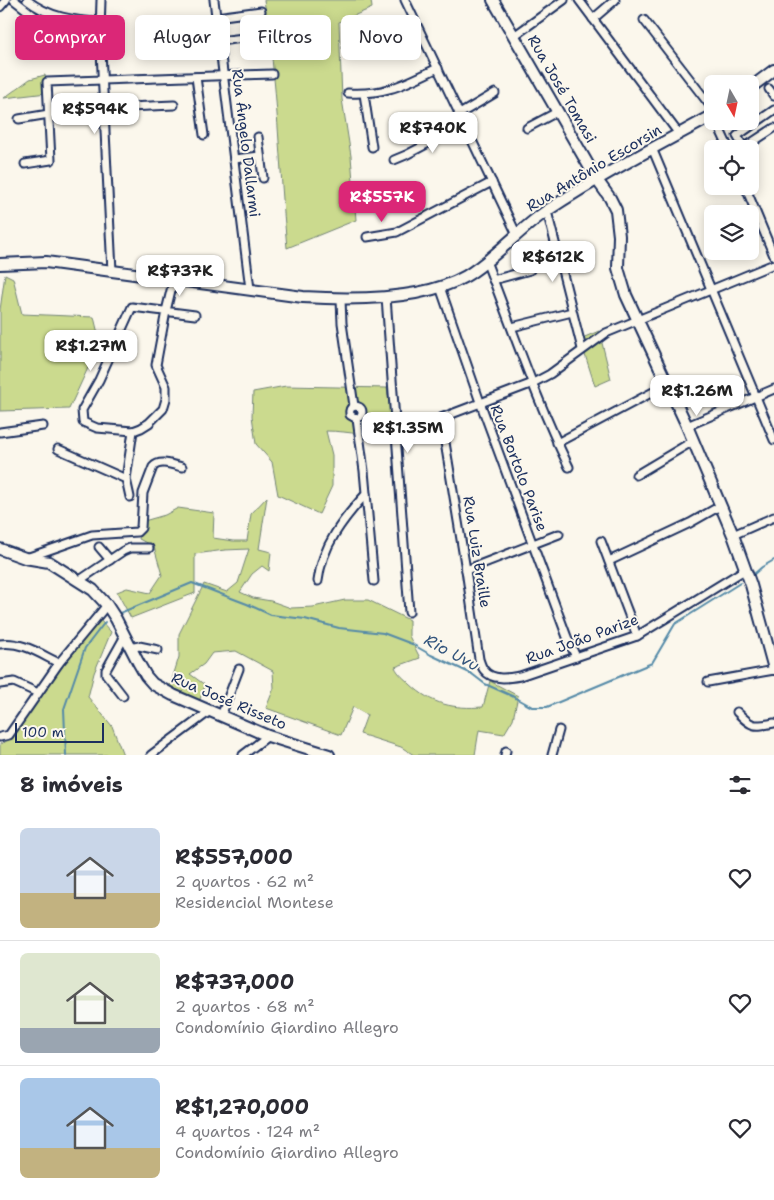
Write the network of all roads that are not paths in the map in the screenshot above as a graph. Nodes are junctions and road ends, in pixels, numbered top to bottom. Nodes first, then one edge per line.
1 (6, 0) edge
2 (14, 0) edge
3 (27, 0) edge
4 (102, 0) edge
5 (214, 0) edge
6 (405, 0) edge
7 (493, 0) edge
8 (564, 0) edge
9 (579, 0) edge
10 (615, 0) edge
11 (0, 7) edge
12 (261, 11) dead end
13 (34, 15) edge
14 (55, 15) edge
15 (101, 15) edge
16 (216, 15) edge
17 (230, 15) edge
18 (593, 19) junction
19 (644, 20) dead end
20 (514, 36) junction
21 (102, 60) edge
22 (222, 60) edge
23 (438, 68) junction
24 (774, 70) edge
25 (272, 74) dead end
26 (196, 76) junction
27 (224, 76) junction
28 (103, 80) junction
29 (759, 81) edge
30 (769, 89) dead end
31 (348, 93) dead end
32 (496, 93) dead end
33 (364, 94) junction
34 (774, 96) edge
35 (704, 98) edge
36 (174, 105) dead end
37 (105, 108) junction
38 (774, 110) edge
39 (557, 112) junction
40 (49, 114) junction
41 (458, 115) junction
42 (19, 119) dead end
43 (704, 120) edge
44 (464, 125) junction
45 (527, 128) dead end
46 (774, 128) edge
47 (679, 134) junction
48 (204, 135) dead end
49 (258, 137) dead end
50 (739, 140) edge
51 (755, 140) edge
52 (372, 148) dead end
53 (652, 148) junction
54 (260, 156) junction
55 (234, 159) junction
56 (394, 160) dead end
57 (25, 164) dead end
58 (263, 178) dead end
59 (597, 180) junction
60 (492, 182) junction
61 (749, 195) edge
62 (546, 211) junction
63 (517, 235) junction
64 (368, 237) dead end
65 (774, 256) edge
66 (486, 261) junction
67 (0, 264) edge
68 (774, 264) edge
69 (530, 270) dead end
70 (112, 271) junction
71 (174, 278) junction
72 (493, 280) junction
73 (440, 287) junction
74 (250, 289) junction
75 (711, 291) junction
76 (386, 296) junction
77 (341, 300) junction
78 (166, 311) junction
79 (572, 312) junction
80 (195, 315) dead end
81 (638, 320) junction
82 (512, 328) junction
83 (582, 349) junction
84 (533, 383) junction
85 (668, 384) junction
86 (774, 388) edge
87 (756, 397) junction
88 (480, 402) junction
89 (43, 426) dead end
90 (687, 426) junction
91 (133, 431) junction
92 (0, 432) edge
93 (774, 440) edge
94 (693, 441) junction
95 (557, 443) junction
96 (58, 449) dead end
97 (182, 467) dead end
98 (569, 467) dead end
99 (636, 474) dead end
100 (126, 479) junction
101 (366, 494) junction
102 (130, 497) dead end
103 (720, 506) junction
104 (774, 517) edge
105 (559, 534) dead end
106 (733, 535) junction
107 (601, 541) dead end
108 (533, 544) junction
109 (99, 547) dead end
110 (149, 548) dead end
111 (0, 549) edge
112 (25, 558) junction
113 (110, 560) junction
114 (609, 561) junction
115 (746, 568) junction
116 (466, 570) junction
117 (80, 580) junction
118 (318, 581) dead end
119 (374, 581) dead end
120 (107, 604) junction
121 (409, 612) dead end
122 (125, 636) junction
123 (637, 636) junction
124 (0, 644) edge
125 (130, 648) junction
126 (158, 650) dead end
127 (576, 657) junction
128 (773, 661) edge
129 (59, 663) junction
130 (238, 668) dead end
131 (502, 679) joint
132 (708, 682) dead end
133 (0, 684) edge
134 (38, 693) junction
135 (122, 696) dead end
136 (210, 711) junction
137 (737, 712) dead end
138 (221, 716) junction
139 (774, 723) edge
140 (559, 730) dead end
141 (268, 736) junction
142 (0, 737) edge
143 (151, 755) edge
144 (242, 755) edge
145 (329, 755) edge
146 (552, 755) edge

1 - 11 street
2 - 13 street
3 - 14 street
4 - 15 street
5 - 16 street, Rua Ângelo Dallarmi
6 - 23 street
7 - 20 main road, Rua José Tomasi
8 - 20 street
9 - 18 street
10 - 18 street
12 - 17 street
18 - 47 street
19 - 35 street
20 - 39 main road, Rua José Tomasi
21 - 28 street
22 - 27 street, Rua Ângelo Dallarmi
23 - 33 street
23 - 41 street
24 - 29 main road
25 - 27 street
26 - 27 street
26 - 28 street
26 - 48 street
27 - 55 street, Rua Ângelo Dallarmi
28 - 37 street
28 - 40 street
30 - 34 street
31 - 33 street
32 - 41 street
33 - 52 street
36 - 37 street
37 - 70 street
38 - 50 street
39 - 45 street
39 - 59 main road, Rua José Tomasi
40 - 42 street
40 - 57 street
41 - 44 street
43 - 47 main road, Rua Antônio Escorsin
44 - 56 street
44 - 60 street
46 - 51 street
47 - 53 main road, Rua Antônio Escorsin
49 - 54 street
53 - 59 main road, Rua Antônio Escorsin
53 - 75 street
54 - 55 street
54 - 58 street
55 - 74 street, Rua Ângelo Dallarmi
59 - 62 main road, Rua Antônio Escorsin
59 - 81 main road, Rua José Tomasi
60 - 63 street
60 - 64 street
61 - 65 street
62 - 63 main road, Rua Antônio Escorsin
62 - 79 street
63 - 66 main road, Rua Antônio Escorsin
66 - 72 street
66 - 73 main road, Rua Antônio Escorsin
67 - 70 main road, Rua Antônio Escorsin
68 - 75 street
69 - 72 street
70 - 71 main road, Rua Antônio Escorsin
71 - 74 main road, Rua Antônio Escorsin
71 - 78 street
72 - 82 street
73 - 76 main road, Rua Antônio Escorsin
73 - 88 street, Rua Bortolo Parise
74 - 77 main road, Rua Antônio Escorsin
75 - 81 street
75 - 87 street
76 - 77 main road, Rua Antônio Escorsin
76 - 121 street
77 - 101 street
78 - 80 street
78 - 91 street
78 - 91 street
79 - 82 street
79 - 83 street
81 - 83 street
81 - 85 main road, Rua José Tomasi
82 - 84 street
83 - 84 street
84 - 88 street
84 - 95 street
85 - 90 main road, Rua José Tomasi
85 - 95 street
86 - 87 street
87 - 90 street
87 - 93 street
88 - 108 street, Rua Bortolo Parise
88 - 116 street, Rua Luiz Braille
89 - 92 street
90 - 94 main road, Rua José Tomasi
91 - 100 street
94 - 99 street
94 - 103 main road, Rua José Tomasi
95 - 98 street
96 - 100 street
97 - 112 street
100 - 102 street
101 - 118 street
101 - 119 street
103 - 106 main road, Rua José Tomasi
103 - 114 street
104 - 106 street
105 - 108 street
106 - 115 main road, Rua José Tomasi
107 - 114 street
108 - 116 street
108 - 127 street, Rua Bortolo Parise
109 - 113 street
110 - 113 street
111 - 112 main road, Rua José Risseto
112 - 117 main road, Rua José Risseto
113 - 117 street
114 - 123 street
115 - 123 street, Rua João Parize
115 - 128 main road, Rua José Tomasi
116 - 131 street, Rua Luiz Braille
117 - 120 main road, Rua José Risseto
120 - 122 main road, Rua José Risseto
120 - 129 street
122 - 125 main road, Rua José Risseto
122 - 135 street
123 - 127 street, Rua João Parize
124 - 129 street
125 - 126 street
125 - 136 main road, Rua José Risseto
127 - 131 street, Rua João Parize
128 - 132 street
129 - 134 street
130 - 138 street
133 - 134 street
134 - 142 street
136 - 138 main road, Rua José Risseto
136 - 143 street
137 - 139 street
138 - 141 main road, Rua José Risseto
140 - 146 street
141 - 144 street
141 - 145 main road, Rua José Risseto

